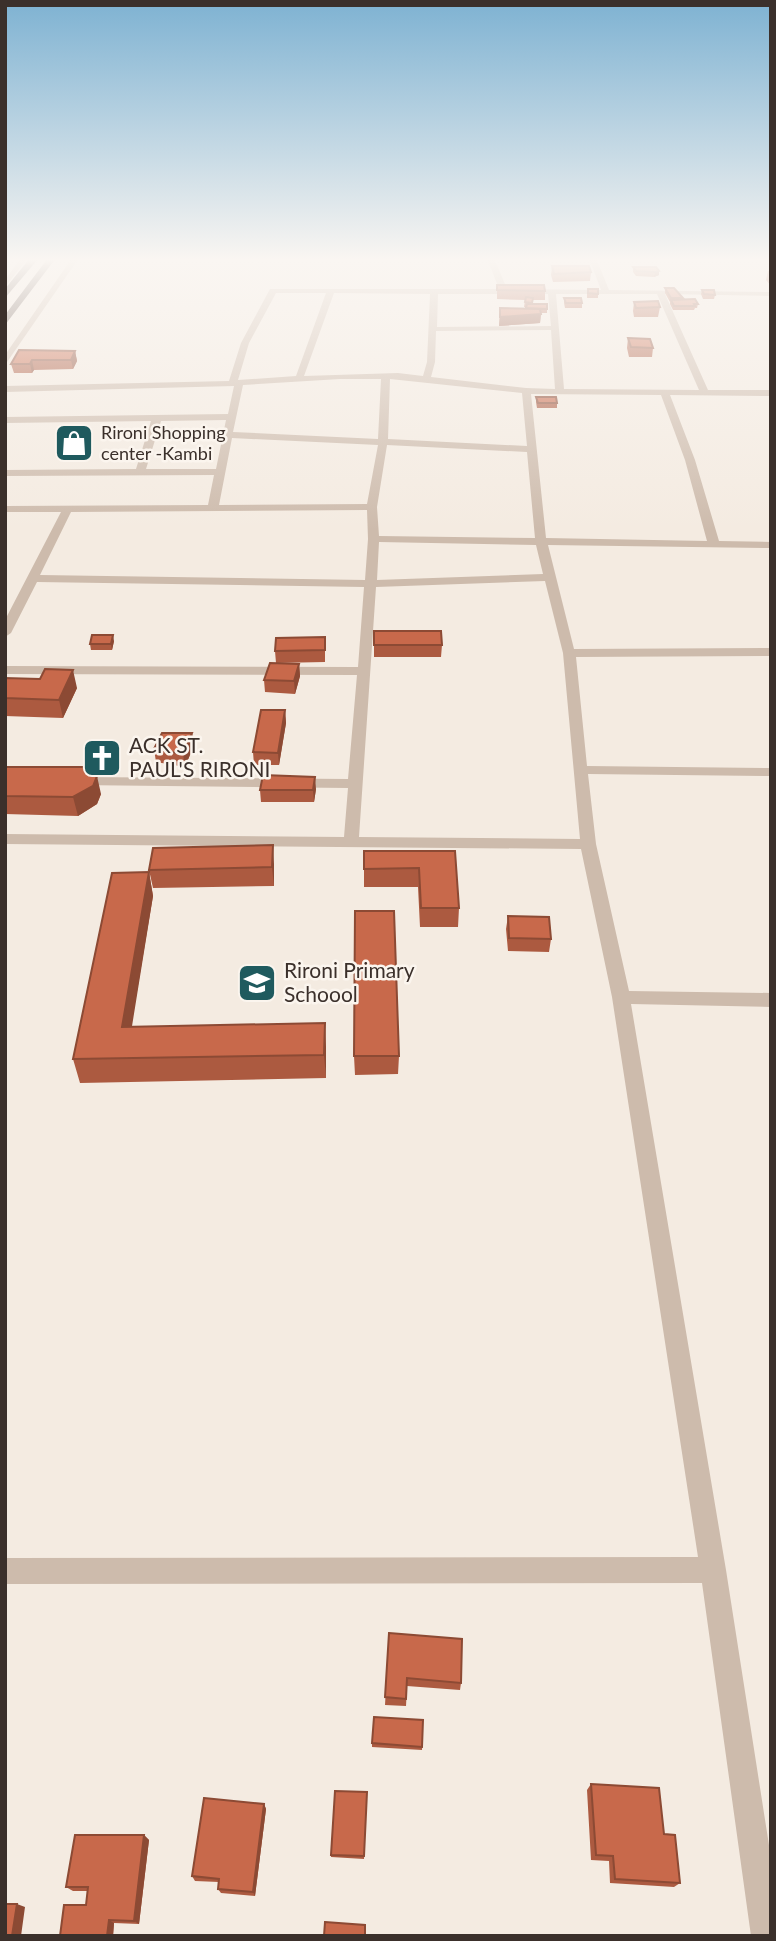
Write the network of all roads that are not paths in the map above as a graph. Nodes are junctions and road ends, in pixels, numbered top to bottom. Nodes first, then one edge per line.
1 (244, 349) edge
2 (310, 349) edge
3 (430, 349) edge
4 (556, 349) edge
5 (685, 349) edge
6 (300, 376) junction
7 (386, 376) junction
8 (426, 380) junction
9 (236, 383) junction
10 (5, 389) edge
11 (526, 391) junction
12 (559, 391) junction
13 (664, 392) junction
14 (705, 393) junction
15 (771, 393) edge
16 (232, 417) junction
17 (157, 418) junction
18 (5, 420) edge
19 (228, 435) junction
20 (383, 442) junction
21 (530, 449) junction
22 (140, 472) junction
23 (220, 472) junction
24 (5, 473) edge
25 (213, 506) junction
26 (372, 507) junction
27 (68, 508) junction
28 (5, 509) edge
29 (374, 538) junction
30 (541, 541) junction
31 (714, 544) junction
32 (771, 545) edge
33 (549, 577) junction
34 (33, 578) junction
35 (370, 583) junction
36 (5, 633) edge
37 (771, 652) edge
38 (569, 653) junction
39 (5, 670) edge
40 (365, 671) junction
41 (581, 770) junction
42 (771, 772) edge
43 (61, 781) edge
44 (355, 784) junction
45 (5, 839) edge
46 (351, 843) junction
47 (588, 844) junction
48 (621, 997) junction
49 (771, 1000) edge
50 (713, 1570) junction
51 (5, 1572) edge
52 (767, 1936) edge

1 - 9 street
2 - 6 street
3 - 8 street
4 - 12 street
5 - 14 street
6 - 7 street
6 - 9 street
7 - 8 street
7 - 20 street
8 - 11 street
9 - 10 street
9 - 16 street
11 - 12 street
11 - 21 street
12 - 13 street
13 - 14 street
13 - 31 street
14 - 15 street
16 - 17 street
16 - 19 street
17 - 18 street
17 - 22 street
19 - 20 street
19 - 23 street
20 - 21 street
20 - 26 street
21 - 30 street
22 - 23 street
22 - 24 street
23 - 25 street
25 - 26 street
25 - 27 street
26 - 29 street
27 - 28 street
27 - 34 street
29 - 30 street
29 - 35 street
30 - 31 street
30 - 33 street
31 - 32 street
33 - 35 street
33 - 38 street
34 - 35 street
34 - 36 street
35 - 40 street
37 - 38 street
38 - 41 street
39 - 40 street
40 - 44 street
41 - 42 street
41 - 47 street
43 - 44 street
44 - 46 street
45 - 46 street
46 - 47 street
47 - 48 street
48 - 49 street
48 - 50 street
50 - 51 street
50 - 52 street

